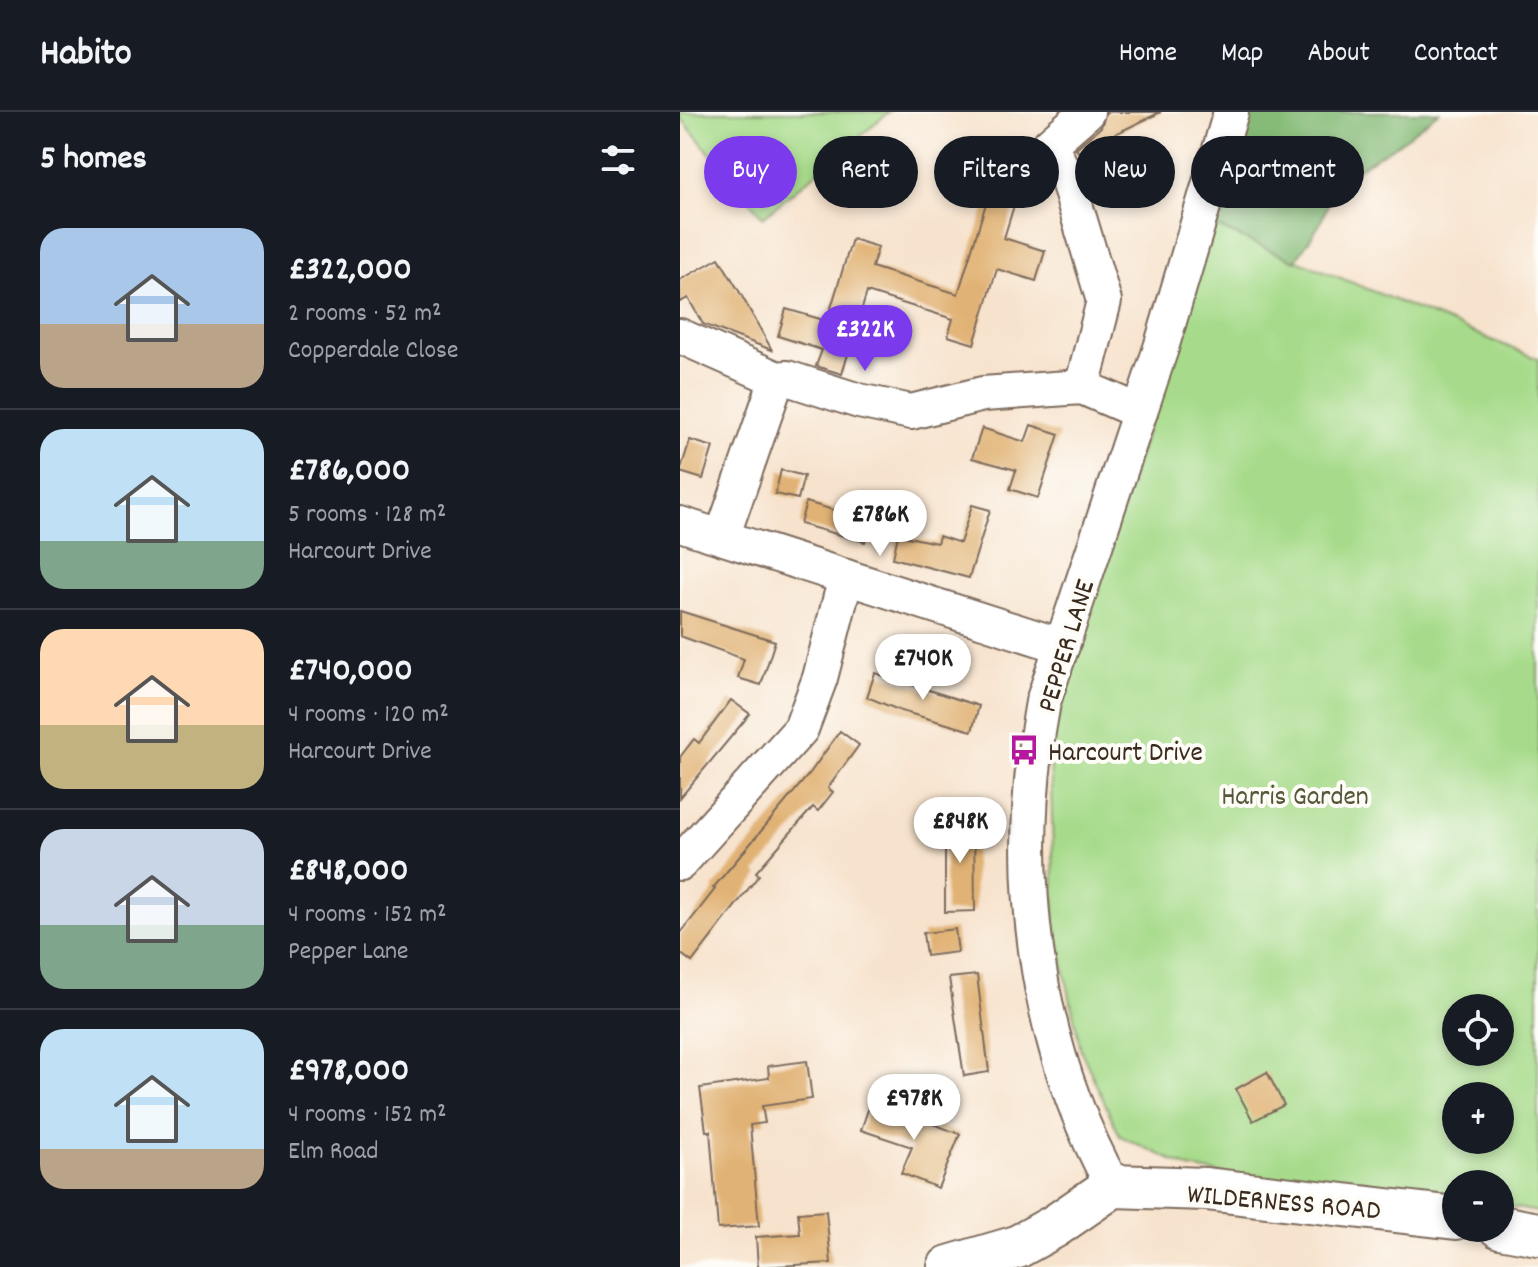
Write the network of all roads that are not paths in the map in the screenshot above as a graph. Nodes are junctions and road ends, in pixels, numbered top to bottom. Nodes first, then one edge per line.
1 (1087, 112) edge
2 (1231, 112) edge
3 (680, 336) edge
4 (777, 379) junction
5 (1082, 387) junction
6 (1140, 412) junction
7 (680, 524) edge
8 (722, 537) junction
9 (846, 577) junction
10 (1062, 646) junction
11 (680, 863) edge
12 (1113, 1186) junction
13 (1442, 1216) edge
14 (1514, 1230) edge
15 (1538, 1234) edge
16 (949, 1267) edge

1 - 5 street
2 - 6 street, PEPPER LANE
3 - 4 street
4 - 5 street
4 - 8 street
5 - 6 street
6 - 10 street, PEPPER LANE
7 - 8 street
8 - 9 street
9 - 10 street
9 - 11 street
10 - 12 street, PEPPER LANE
12 - 13 main road, WILDERNESS ROAD
12 - 16 main road
14 - 15 main road

